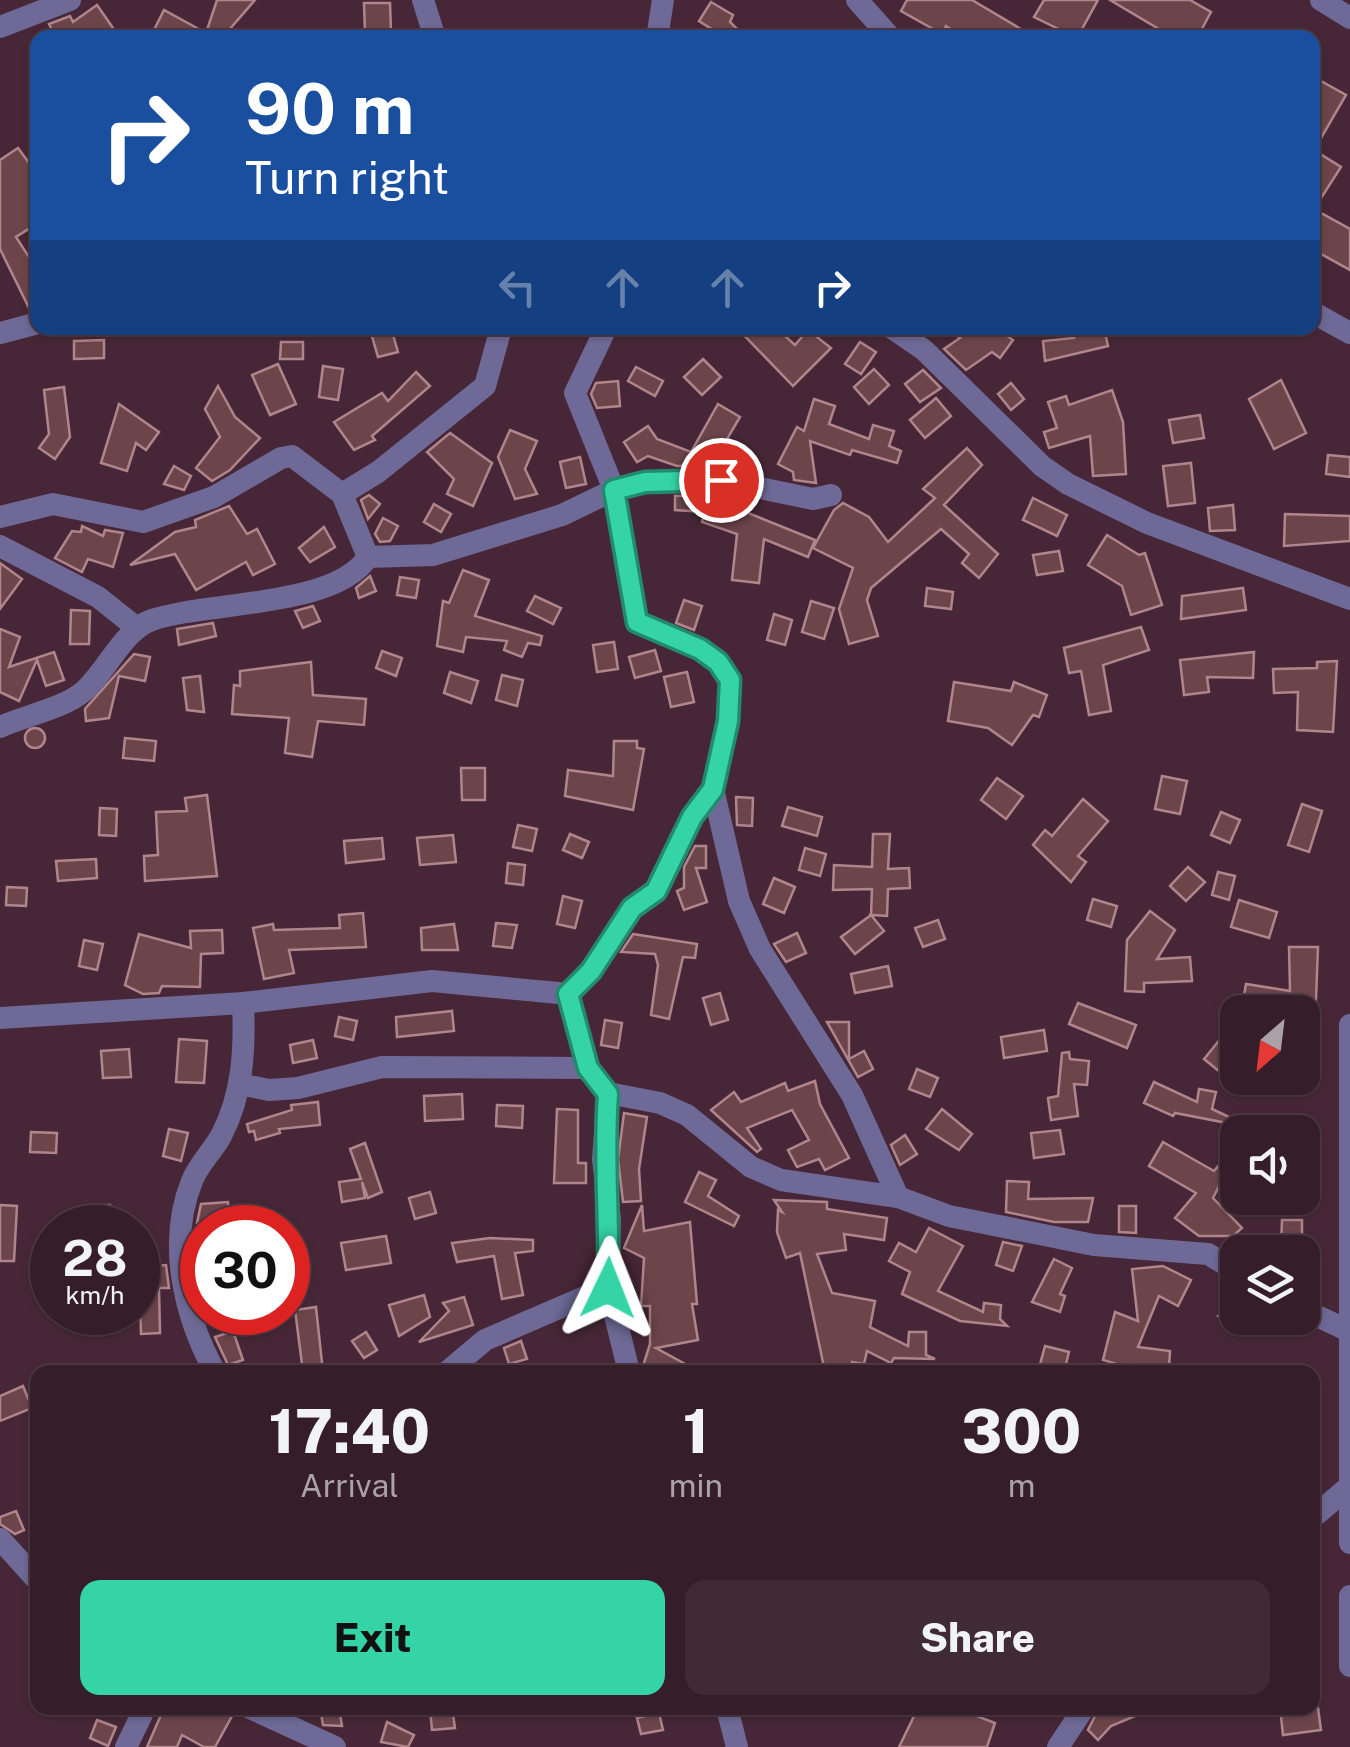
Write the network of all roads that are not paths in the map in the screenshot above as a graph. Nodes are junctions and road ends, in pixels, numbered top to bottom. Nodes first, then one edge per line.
1 (70, 0) edge
2 (423, 0) edge
3 (664, 0) edge
4 (857, 0) edge
5 (1321, 0) edge
6 (1350, 18) edge
7 (0, 27) edge
8 (433, 30) edge
9 (659, 30) edge
10 (885, 30) edge
11 (1320, 317) edge
12 (30, 325) edge
13 (0, 333) edge
14 (1350, 334) edge
15 (500, 335) edge
16 (603, 335) edge
17 (902, 335) edge
18 (614, 490) junction
19 (342, 494) junction
20 (831, 496) dead end
21 (0, 517) edge
22 (0, 546) edge
23 (368, 557) junction
24 (1350, 600) edge
25 (137, 628) junction
26 (0, 727) edge
27 (713, 789) junction
28 (568, 994) junction
29 (242, 1003) junction
30 (0, 1018) edge
31 (1350, 1025) edge
32 (588, 1068) junction
33 (239, 1084) junction
34 (608, 1094) junction
35 (898, 1197) junction
36 (1220, 1261) edge
37 (1349, 1277) edge
38 (608, 1288) junction
39 (1320, 1317) edge
40 (1347, 1330) junction
41 (211, 1365) edge
42 (455, 1365) edge
43 (627, 1365) edge
44 (1348, 1488) edge
45 (1320, 1511) edge
46 (0, 1539) edge
47 (1350, 1543) edge
48 (30, 1572) edge
49 (1350, 1596) edge
50 (1350, 1666) edge
51 (141, 1715) edge
52 (265, 1715) edge
53 (729, 1715) edge
54 (1079, 1715) edge
55 (126, 1747) edge
56 (334, 1747) edge
57 (737, 1747) edge
58 (1058, 1747) edge

1 - 7 street
2 - 8 street
3 - 9 street
4 - 10 street
5 - 6 street
11 - 14 street
12 - 13 street
15 - 19 street
16 - 18 street
17 - 24 street
18 - 20 street
18 - 23 street
18 - 27 street
19 - 21 street
19 - 23 street
22 - 25 street
23 - 25 street
25 - 26 street
27 - 28 street
27 - 35 street
28 - 29 street
28 - 32 street
29 - 30 street
29 - 33 street
31 - 37 street
32 - 33 street
32 - 34 street
33 - 41 street
34 - 35 street
34 - 38 street
35 - 36 street
37 - 40 street
38 - 42 street
38 - 43 street
39 - 40 street
40 - 44 street
44 - 45 street
44 - 47 street
46 - 48 street
49 - 50 street
51 - 55 street
52 - 56 street
53 - 57 street
54 - 58 street

